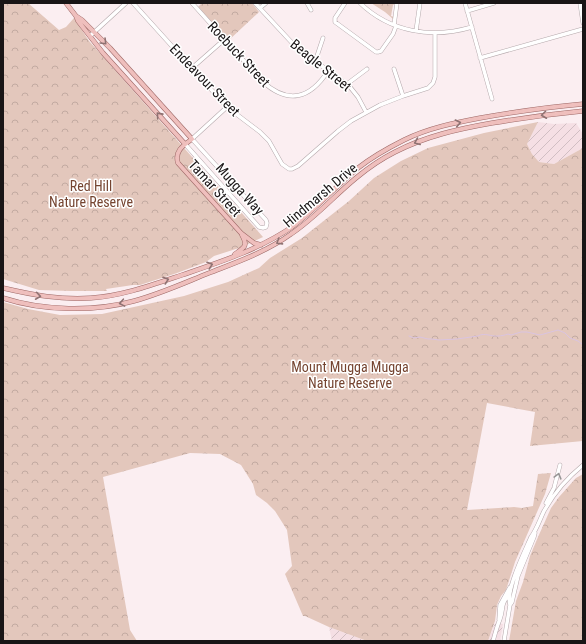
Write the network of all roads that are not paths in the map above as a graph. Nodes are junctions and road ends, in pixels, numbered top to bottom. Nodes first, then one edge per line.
1 (66, 3) edge
2 (126, 3) edge
3 (133, 3) edge
4 (192, 3) edge
5 (255, 3) edge
6 (266, 3) edge
7 (307, 3) edge
8 (345, 3) edge
9 (360, 3) edge
10 (397, 3) edge
11 (420, 3) edge
12 (465, 3) edge
13 (494, 3) edge
14 (580, 3) edge
15 (260, 8) junction
16 (311, 10) dead end
17 (467, 11) junction
18 (76, 16) junction
19 (583, 23) edge
20 (395, 26) junction
21 (472, 26) junction
22 (583, 29) edge
23 (416, 31) junction
24 (94, 32) junction
25 (436, 33) junction
26 (90, 36) junction
27 (323, 38) dead end
28 (225, 39) junction
29 (480, 58) junction
30 (315, 62) junction
31 (192, 68) junction
32 (368, 69) dead end
33 (394, 69) dead end
34 (328, 71) junction
35 (347, 84) junction
36 (403, 96) junction
37 (492, 99) dead end
38 (583, 104) edge
39 (227, 107) junction
40 (366, 112) junction
41 (583, 112) edge
42 (192, 139) junction
43 (185, 144) junction
44 (241, 233) junction
45 (261, 245) junction
46 (230, 258) junction
47 (3, 288) edge
48 (3, 298) edge
49 (560, 465) dead end
50 (583, 465) edge
51 (544, 512) junction
52 (535, 532) junction
53 (512, 584) junction
54 (514, 592) junction
55 (510, 595) junction
56 (510, 605) junction
57 (499, 621) junction
58 (493, 641) edge
59 (504, 641) edge

1 - 18 main road, Mugga Way
2 - 24 street
3 - 31 street, Endeavour Street
4 - 28 street, Roebuck Street
5 - 15 street, Beagle Street
6 - 15 street
7 - 16 street
8 - 20 street
9 - 20 street
10 - 20 street
11 - 23 street
12 - 17 street
13 - 17 street
14 - 19 street
15 - 30 street, Beagle Street
17 - 21 street
18 - 24 main road, Mugga Way
18 - 26 main road, Mugga Way
20 - 23 street
21 - 25 street
21 - 29 street
22 - 29 street
23 - 25 street
24 - 26 street
24 -> 42 main road, Mugga Way
25 - 36 street, Endeavour Street
43 -> 26 main road, Mugga Way
27 - 30 street
28 - 31 street
28 - 34 street, Roebuck Street
29 - 37 street
30 - 34 street, Beagle Street
31 - 39 street, Endeavour Street
32 - 35 street
33 - 36 street
34 - 35 street, Beagle Street
35 - 40 street, Beagle Street
36 - 40 street, Endeavour Street
45 -> 38 main road, Hindmarsh Drive
39 - 40 street, Endeavour Street
39 - 42 street, Tamar Street
41 -> 48 main road, Hindmarsh Drive
42 - 43 main road, Tamar Street
42 - 43 street, Mugga Way
43 - 44 main road, Tamar Street
44 - 45 main road, Tamar Street
44 - 46 main road, Tamar Street
45 - 46 main road, Hindmarsh Drive
47 -> 46 main road, Hindmarsh Drive
51 -> 49 street
50 - 51 street
51 - 52 street
52 - 53 street
52 - 54 street
53 - 55 street
53 - 57 street
54 - 55 street
54 - 56 street
55 - 56 street
55 - 57 street
56 - 59 street
57 - 58 street

